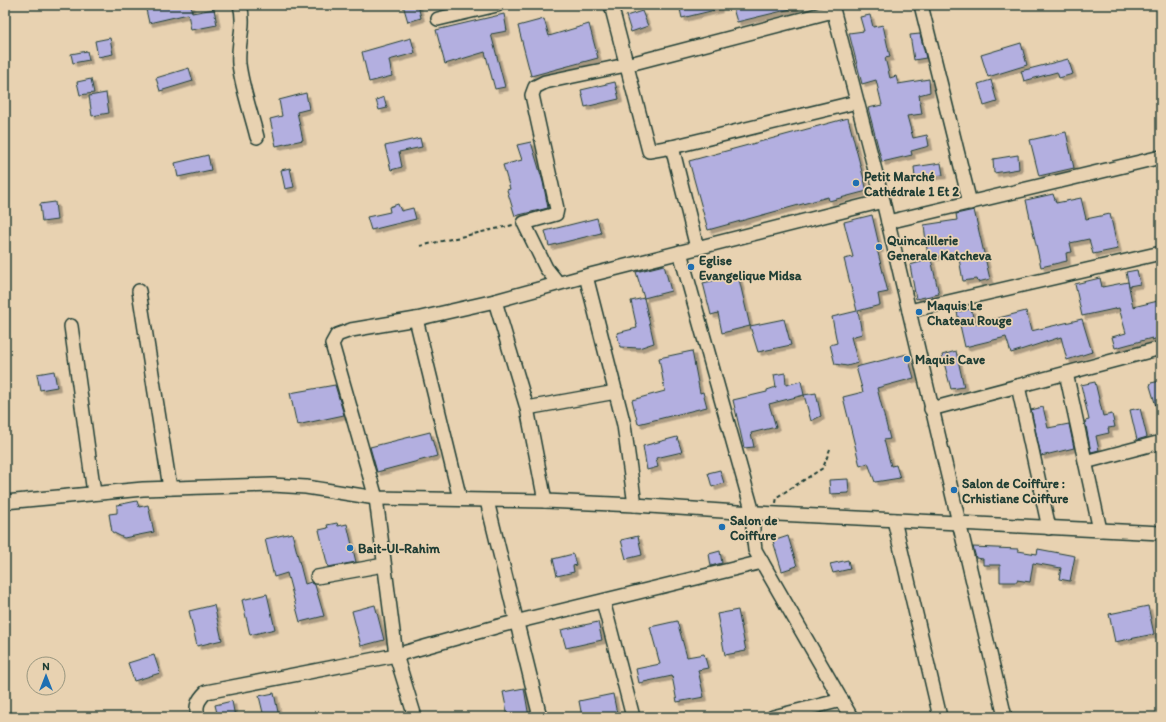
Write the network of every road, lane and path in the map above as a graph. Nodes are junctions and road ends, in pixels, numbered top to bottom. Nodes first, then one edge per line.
1 (240, 5) edge
2 (497, 5) edge
3 (611, 5) edge
4 (921, 5) edge
5 (832, 8) edge
6 (438, 19) dead end
7 (626, 64) junction
8 (857, 102) junction
9 (257, 137) dead end
10 (672, 147) junction
11 (1161, 157) edge
12 (883, 201) junction
13 (970, 203) junction
14 (888, 222) junction
15 (524, 223) junction
16 (420, 246) dead end
17 (697, 248) junction
18 (680, 252) junction
19 (1161, 253) edge
20 (586, 276) junction
21 (558, 283) junction
22 (139, 291) dead end
23 (495, 302) junction
24 (909, 311) junction
25 (416, 319) junction
26 (71, 326) dead end
27 (1161, 348) edge
28 (1066, 373) junction
29 (1018, 386) junction
30 (616, 392) junction
31 (527, 408) junction
32 (931, 409) junction
33 (1161, 442) edge
34 (830, 449) dead end
35 (1085, 462) junction
36 (170, 488) junction
37 (94, 493) junction
38 (376, 498) junction
39 (460, 499) junction
40 (487, 501) junction
41 (545, 501) junction
42 (5, 502) edge
43 (635, 505) junction
44 (753, 512) junction
45 (774, 514) junction
46 (894, 520) junction
47 (958, 523) junction
48 (1049, 528) junction
49 (1100, 530) junction
50 (1161, 533) edge
51 (762, 562) junction
52 (384, 565) junction
53 (317, 577) dead end
54 (603, 601) junction
55 (517, 622) junction
56 (396, 655) junction
57 (842, 700) junction
58 (198, 717) edge
59 (415, 717) edge
60 (540, 717) edge
61 (633, 717) edge
62 (773, 717) edge
63 (851, 717) edge
64 (940, 717) edge
65 (1005, 717) edge

1 - 9 street
2 - 6 street
3 - 7 street
4 - 13 street
5 - 7 street
5 - 8 street
7 - 10 street
7 - 15 street
8 - 10 street
8 - 12 street
10 - 17 street
11 - 13 street
12 - 14 street
12 - 17 street
13 - 14 street
14 - 24 street
15 - 16 path
15 - 21 street
17 - 18 street
18 - 20 street
18 - 44 street
19 - 24 street
20 - 21 street
20 - 30 street
21 - 23 street
22 - 36 street
23 - 25 street
23 - 31 street
24 - 32 street
25 - 38 street
25 - 39 street
26 - 37 street
27 - 28 street
28 - 29 street
28 - 35 street
29 - 32 street
29 - 48 street
30 - 31 street
30 - 43 street
31 - 41 street
32 - 47 street
33 - 35 street
34 - 45 path
35 - 49 street
36 - 37 street
36 - 38 street
37 - 42 street
38 - 39 street
38 - 52 street
39 - 40 street
40 - 41 street
40 - 55 street
41 - 43 street
43 - 44 street
44 - 45 street
44 - 51 street
45 - 46 street
46 - 47 street
46 - 64 street
47 - 48 street
47 - 65 street
48 - 49 street
49 - 50 street
51 - 54 street
51 - 57 street
52 - 53 street
52 - 56 street
54 - 55 street
54 - 61 street
55 - 56 street
55 - 60 street
56 - 58 street
56 - 59 street
57 - 62 street
57 - 63 street

